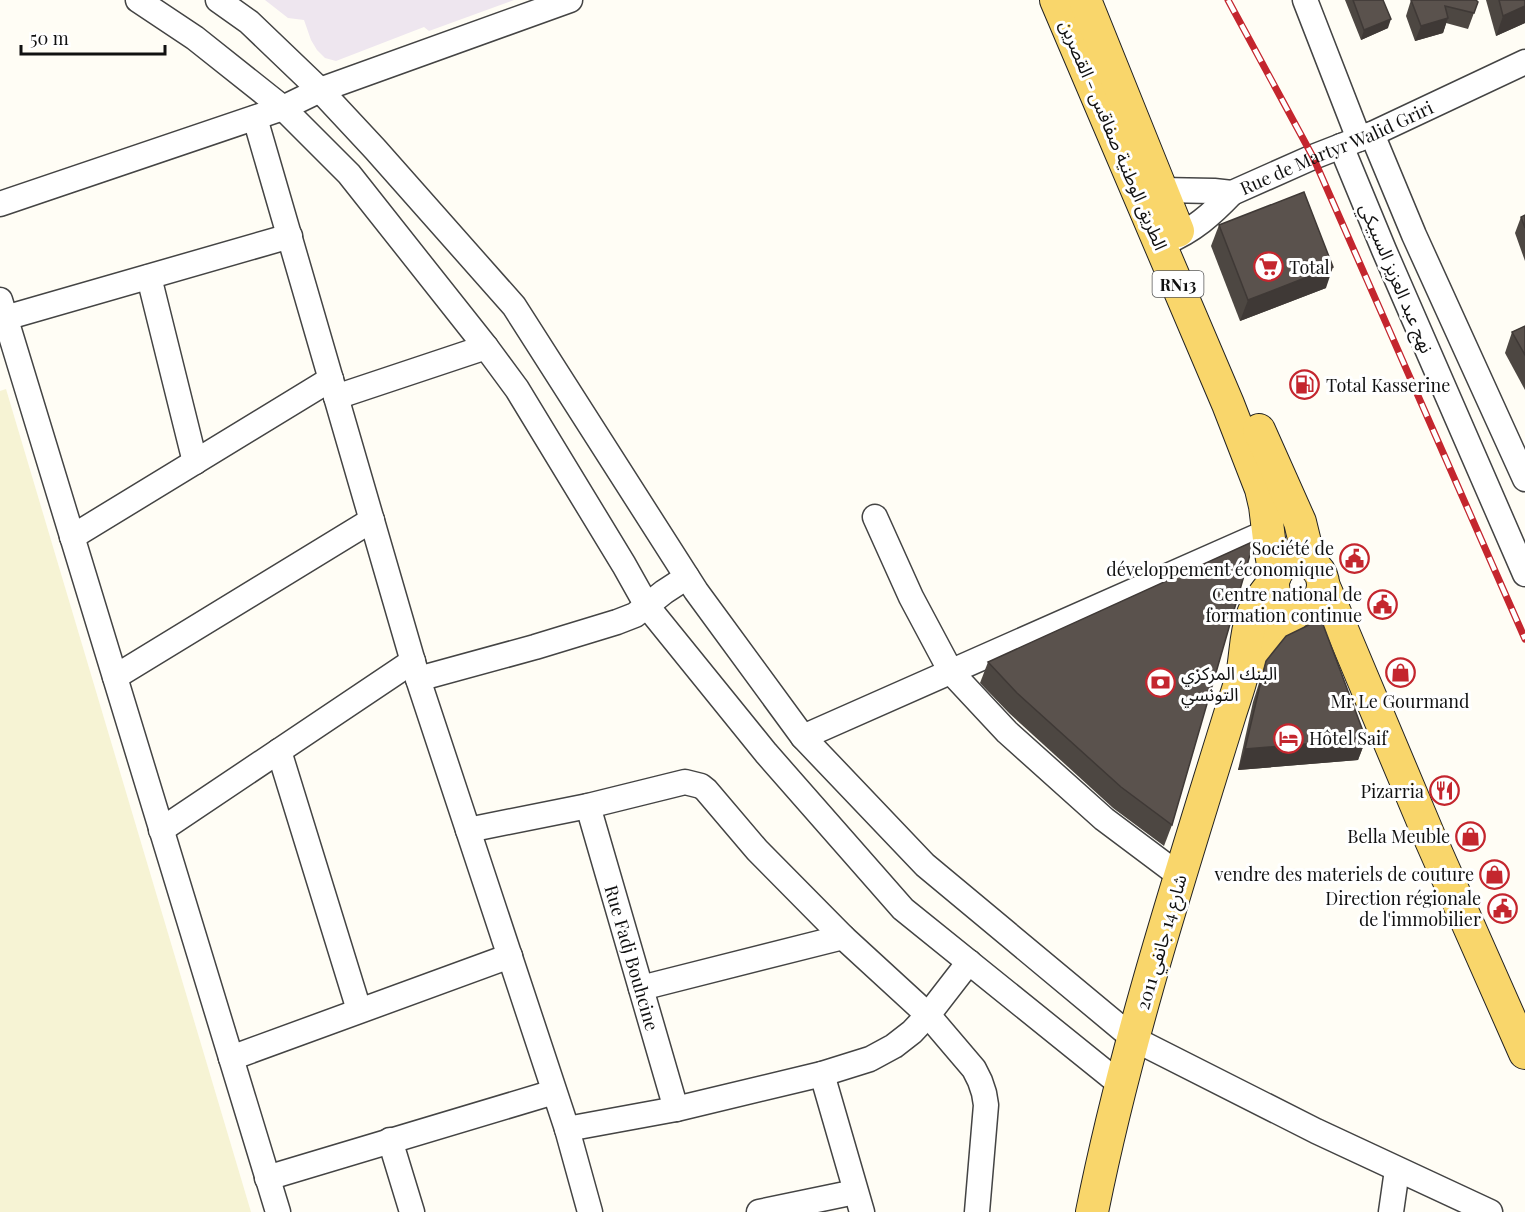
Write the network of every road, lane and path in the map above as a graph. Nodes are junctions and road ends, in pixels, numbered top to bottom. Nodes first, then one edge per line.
1 (138, 0) edge
2 (218, 0) edge
3 (570, 0) edge
4 (1056, 0) edge
5 (1085, 0) edge
6 (1305, 0) edge
7 (1525, 62) edge
8 (320, 90) junction
9 (283, 108) junction
10 (255, 118) junction
11 (1357, 140) junction
12 (1232, 193) junction
13 (1151, 194) junction
14 (0, 204) edge
15 (290, 236) junction
16 (1170, 240) junction
17 (149, 277) junction
18 (3, 309) edge
19 (486, 347) junction
20 (9, 365) edge
21 (334, 388) junction
22 (195, 462) junction
23 (1525, 479) edge
24 (875, 518) dead end
25 (372, 519) junction
26 (1269, 531) junction
27 (72, 537) junction
28 (1524, 571) edge
29 (1317, 573) junction
30 (687, 577) junction
31 (1274, 579) junction
32 (647, 606) junction
33 (1302, 610) junction
34 (1351, 652) junction
35 (415, 670) junction
36 (951, 672) junction
37 (1242, 675) junction
38 (115, 677) junction
39 (803, 737) junction
40 (279, 751) junction
41 (588, 806) junction
42 (161, 830) junction
43 (468, 830) junction
44 (1180, 876) junction
45 (843, 937) junction
46 (510, 956) junction
47 (969, 962) junction
48 (641, 988) junction
49 (359, 1010) junction
50 (928, 1015) junction
51 (1134, 1039) junction
52 (1525, 1053) edge
53 (231, 1058) junction
54 (822, 1074) junction
55 (1120, 1084) junction
56 (554, 1092) junction
57 (676, 1109) junction
58 (567, 1130) junction
59 (390, 1140) junction
60 (1397, 1170) junction
61 (267, 1178) junction
62 (859, 1202) edge
63 (1456, 1205) edge
64 (278, 1212) edge
65 (412, 1212) edge
66 (590, 1212) edge
67 (759, 1212) edge
68 (977, 1212) edge
69 (1092, 1212) edge
70 (1391, 1212) edge
71 (1490, 1212) edge

1 - 9 street
2 - 8 street
3 - 8 street
4 - 13 main road, الطريق الوطنية صفاقس - القصرين / RN13
5 - 13 main road, الطريق الوطنية صفاقس - القصرين / RN13
6 - 11 street, نهج عبد العزيز السبيكي
7 - 11 street, Rue de Martyr Walid Griri
8 - 9 street
8 - 30 street
9 - 10 street
9 - 19 street
10 - 14 street
10 - 15 street
11 - 12 street, Rue de Martyr Walid Griri
11 - 23 street, نهج عبد العزيز السبيكي
11 - 28 street, نهج عبد العزيز السبيكي
12 - 13 street, Rue de Martyr Walid Griri
12 - 16 street
13 - 16 main road, الطريق الوطنية صفاقس - القصرين / RN13
15 - 17 street
15 - 21 street
16 - 26 main road, الطريق الوطنية صفاقس - القصرين / RN13
16 - 29 main road, الطريق الوطنية صفاقس - القصرين / RN13
17 - 18 street
17 - 22 street
18 - 20 street
19 - 21 street
19 - 32 street
20 - 27 street
21 - 22 street
21 - 25 street
22 - 27 street
24 - 36 street
25 - 35 street
25 - 38 street
26 - 31 main road, الطريق الوطنية صفاقس - القصرين / RN13
26 - 36 street
27 - 38 street
29 - 31 main road
29 - 33 main road
29 - 34 main road, الطريق الوطنية صفاقس - القصرين / RN13
30 - 32 street
30 - 39 street
31 - 33 main road, RN13
31 - 37 main road, شارع 14 جانفي 2011
32 - 35 street
32 - 47 street
33 - 34 main road, الطريق الوطنية صفاقس - القصرين / RN13
33 - 37 main road, شارع 14 جانفي 2011
34 - 52 main road, الطريق الوطنية صفاقس - القصرين / RN13
35 - 40 street
35 - 43 street
36 - 39 street
36 - 44 street
37 - 44 main road, شارع 14 جانفي 2011
38 - 42 street
39 - 51 street
40 - 42 street
40 - 49 street
41 - 43 street
41 - 45 street
41 - 48 street, Rue Fadj Bouhcine
42 - 53 street
43 - 46 street
44 - 51 main road, شارع 14 جانفي 2011
45 - 48 street
45 - 50 street
46 - 49 street
46 - 56 street
47 - 50 street
47 - 55 street
48 - 57 street, Rue Fadj Bouhcine
49 - 53 street
50 - 54 street
50 - 68 street
51 - 55 main road, شارع 14 جانفي 2011
51 - 60 street
53 - 61 street
54 - 57 street
54 - 62 street
55 - 69 main road, شارع 14 جانفي 2011
56 - 58 street
56 - 59 street
57 - 58 street
58 - 66 street
59 - 61 street
59 - 65 street
60 - 63 street
60 - 70 street
61 - 64 street
62 - 67 street
63 - 71 street

